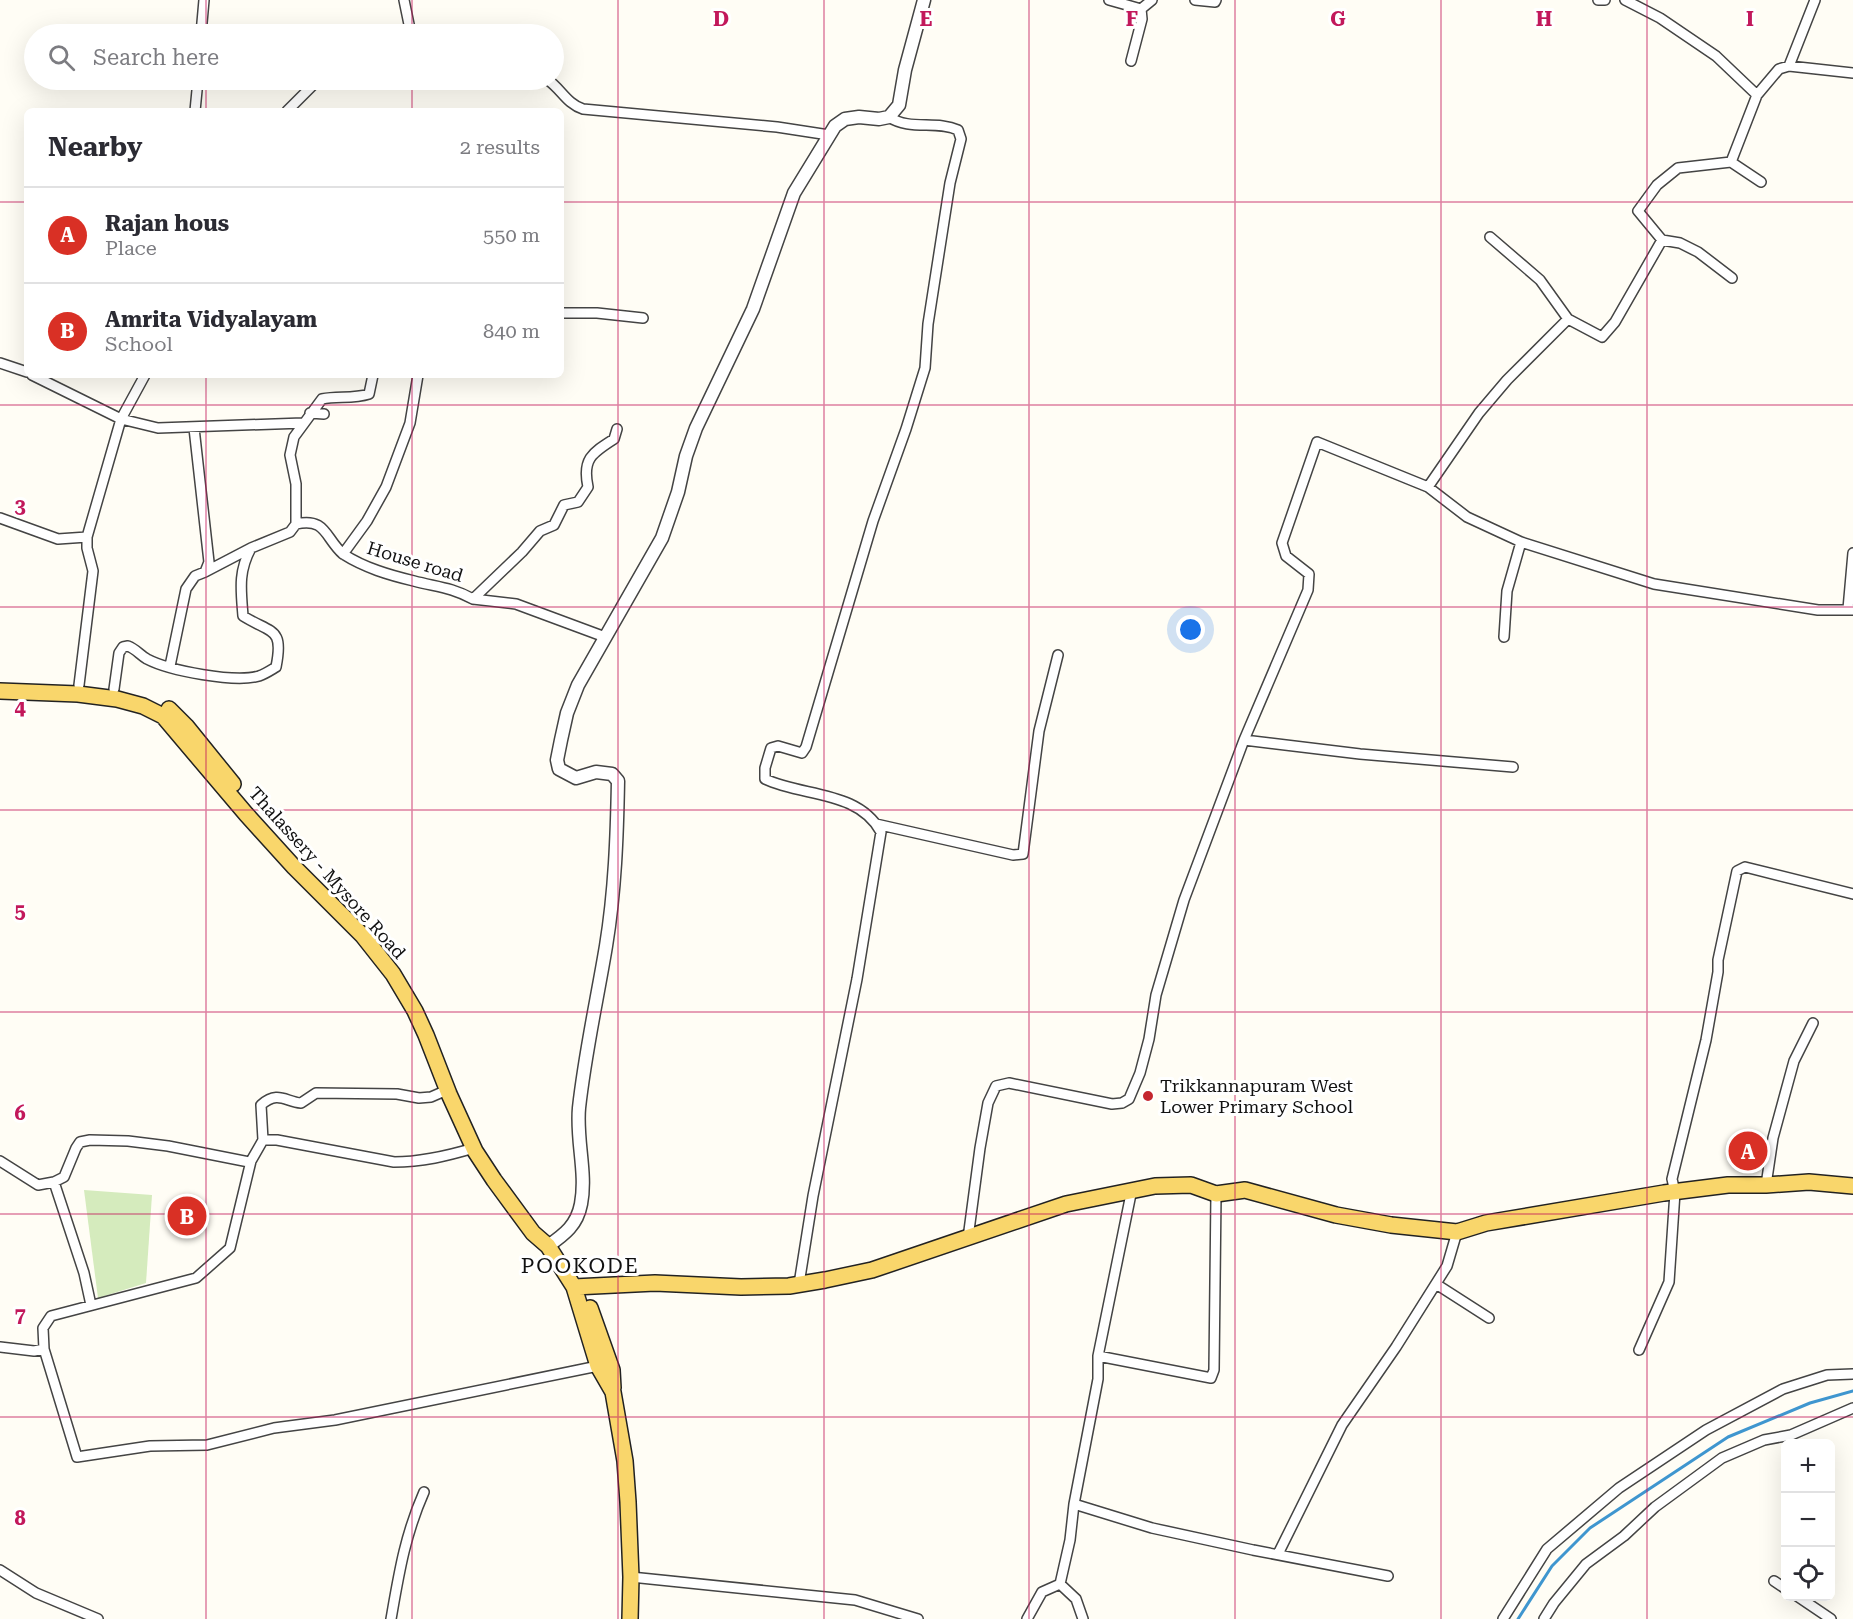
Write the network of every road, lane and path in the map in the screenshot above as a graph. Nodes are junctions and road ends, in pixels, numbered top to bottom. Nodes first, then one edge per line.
1 (204, 0) edge
2 (404, 0) edge
3 (924, 0) edge
4 (1109, 0) edge
5 (1152, 0) edge
6 (1195, 0) edge
7 (1216, 0) edge
8 (1598, 0) edge
9 (1605, 0) edge
10 (1625, 0) edge
11 (1815, 0) edge
12 (1141, 9) junction
13 (202, 24) edge
14 (409, 24) edge
15 (1131, 61) dead end
16 (1789, 66) junction
17 (1853, 73) edge
18 (197, 90) edge
19 (308, 90) edge
20 (560, 90) edge
21 (1757, 95) junction
22 (195, 108) edge
23 (290, 108) edge
24 (889, 117) junction
25 (829, 135) junction
26 (1731, 162) junction
27 (1761, 182) dead end
28 (1490, 237) dead end
29 (1662, 240) junction
30 (1732, 278) dead end
31 (564, 313) edge
32 (643, 318) dead end
33 (1568, 319) junction
34 (0, 363) edge
35 (24, 371) edge
36 (38, 378) edge
37 (143, 378) edge
38 (373, 378) edge
39 (418, 378) edge
40 (310, 413) junction
41 (324, 414) dead end
42 (121, 419) junction
43 (303, 423) junction
44 (194, 428) junction
45 (617, 429) dead end
46 (1428, 487) junction
47 (0, 518) edge
48 (296, 524) junction
49 (87, 537) junction
50 (1521, 542) junction
51 (251, 548) junction
52 (1853, 553) edge
53 (343, 554) junction
54 (205, 572) junction
55 (473, 599) junction
56 (1850, 609) edge
57 (605, 637) junction
58 (1504, 637) dead end
59 (1058, 655) dead end
60 (170, 666) junction
61 (0, 680) edge
62 (79, 685) junction
63 (114, 689) junction
64 (0, 691) edge
65 (1245, 740) junction
66 (1513, 767) dead end
67 (876, 824) junction
68 (1853, 894) edge
69 (1813, 1023) dead end
70 (447, 1090) junction
71 (263, 1140) junction
72 (474, 1148) junction
73 (0, 1161) edge
74 (251, 1161) junction
75 (54, 1182) junction
76 (1766, 1185) junction
77 (1853, 1186) edge
78 (1132, 1190) junction
79 (1675, 1192) junction
80 (1216, 1194) junction
81 (1457, 1232) junction
82 (968, 1238) junction
83 (548, 1246) junction
84 (799, 1284) junction
85 (1436, 1284) junction
86 (574, 1287) junction
87 (92, 1305) junction
88 (1489, 1318) dead end
89 (0, 1347) edge
90 (44, 1349) junction
91 (1639, 1350) dead end
92 (1098, 1356) junction
93 (598, 1366) junction
94 (1853, 1374) edge
95 (613, 1392) junction
96 (1853, 1408) edge
97 (424, 1492) dead end
98 (1074, 1504) junction
99 (1278, 1554) junction
100 (0, 1570) edge
101 (631, 1576) junction
102 (1388, 1576) dead end
103 (1774, 1581) dead end
104 (1060, 1584) junction
105 (1781, 1585) edge
106 (1804, 1601) edge
107 (98, 1619) edge
108 (391, 1619) edge
109 (630, 1619) edge
110 (918, 1619) edge
111 (1028, 1619) edge
112 (1083, 1619) edge
113 (1503, 1619) edge
114 (1544, 1619) edge
115 (1831, 1619) edge

1 - 13 street
2 - 14 street
3 - 24 street
4 - 12 street
5 - 12 street
6 - 7 street
8 - 9 street
10 - 21 street
11 - 16 street
12 - 15 street
16 - 17 street
16 - 21 street
18 - 22 street
19 - 23 street
20 - 25 street
21 - 26 street
24 - 25 street
24 - 67 street
25 - 57 street
26 - 27 street
26 - 29 street
28 - 33 street
29 - 30 street
29 - 33 street
31 - 32 street
33 - 46 street
34 - 35 street
36 - 42 street
37 - 42 street
38 - 40 street
39 - 53 street, House road
40 - 41 street
40 - 43 street
42 - 44 street
42 - 49 street
43 - 44 street
43 - 48 street
44 - 54 street
45 - 55 street, House road
46 - 50 street
46 - 65 street
47 - 49 street
48 - 51 street
48 - 53 street
49 - 62 street
50 - 56 street
50 - 58 street
51 - 54 street
51 - 60 street
52 - 56 street
53 - 55 street, House road
54 - 60 street
55 - 57 street
57 - 83 street
59 - 67 street
60 - 63 street
61 - 62 main road
62 - 63 main road
63 - 83 main road
64 - 70 main road, Thalassery - Mysore Road
65 - 66 street
65 - 82 street
67 - 84 street
68 - 79 street
69 - 76 street
70 - 71 street
70 - 72 main road, Thalassery - Mysore Road
71 - 72 street
71 - 74 street
72 - 83 main road, Thalassery - Mysore Road
73 - 75 street
74 - 75 street
74 - 87 street
75 - 87 street
76 - 77 main road
76 - 79 main road
78 - 80 main road
78 - 82 main road
78 - 92 street
79 - 81 main road
79 - 91 street
80 - 81 main road
80 - 92 street
81 - 85 street
82 - 84 main road
83 - 86 main road, Thalassery - Mysore Road
84 - 86 main road
85 - 88 street
85 - 99 street
86 - 93 main road, Thalassery - Mysore Road
86 - 95 main road
87 - 90 street
89 - 90 street
90 - 93 street
92 - 98 street
93 - 95 main road, Thalassery - Mysore Road
94 - 113 street
95 - 101 main road, Thalassery - Mysore Road
96 - 114 street
97 - 108 street
98 - 99 street
98 - 104 street
99 - 102 street
100 - 107 street
101 - 109 main road, Thalassery - Mysore Road
101 - 110 street
103 - 105 street
104 - 111 street
104 - 112 street
106 - 115 street

